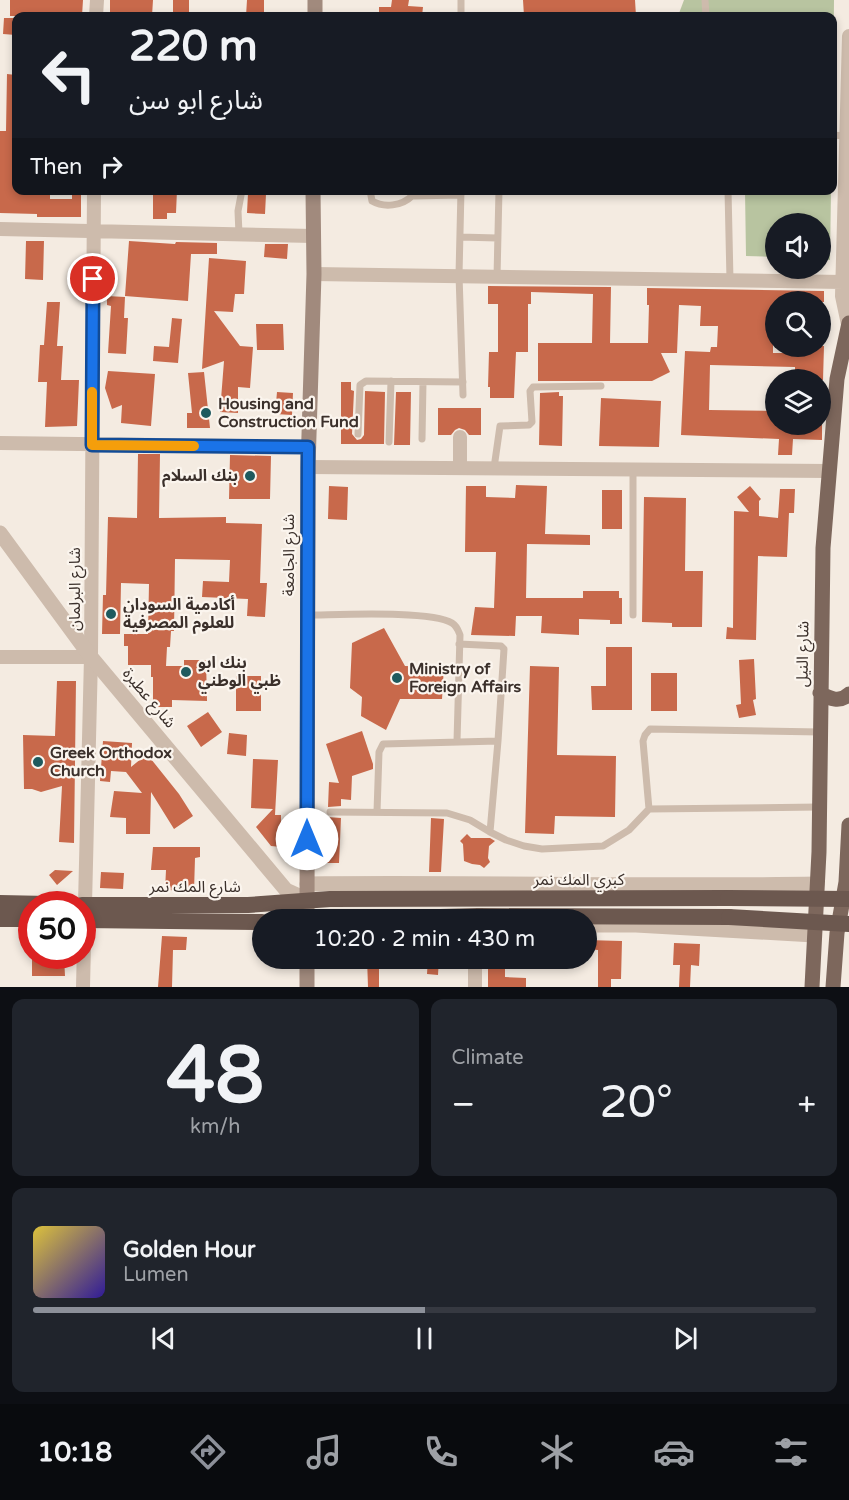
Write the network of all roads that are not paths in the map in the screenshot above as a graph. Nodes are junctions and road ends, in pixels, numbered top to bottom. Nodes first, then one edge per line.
1 (849, 36) edge
2 (839, 135) edge
3 (94, 195) edge
4 (241, 195) edge
5 (313, 195) edge
6 (371, 195) edge
7 (411, 195) edge
8 (461, 195) edge
9 (499, 195) edge
10 (728, 195) edge
11 (0, 230) edge
12 (93, 231) junction
13 (239, 234) junction
14 (313, 236) junction
15 (460, 237) junction
16 (497, 238) junction
17 (314, 274) junction
18 (459, 276) junction
19 (497, 277) junction
20 (730, 280) junction
21 (843, 282) junction
22 (849, 326) edge
23 (843, 379) edge
24 (391, 381) junction
25 (423, 382) junction
26 (463, 382) junction
27 (601, 386) dead end
28 (463, 395) dead end
29 (358, 434) dead end
30 (460, 437) dead end
31 (422, 439) dead end
32 (389, 442) dead end
33 (0, 443) edge
34 (92, 445) junction
35 (308, 447) junction
36 (308, 467) junction
37 (460, 468) junction
38 (494, 469) junction
39 (633, 470) junction
40 (829, 471) junction
41 (0, 533) edge
42 (307, 615) junction
43 (633, 615) dead end
44 (459, 644) junction
45 (0, 657) edge
46 (91, 657) junction
47 (820, 693) junction
48 (849, 694) edge
49 (820, 732) junction
50 (457, 741) junction
51 (498, 741) junction
52 (819, 807) junction
53 (648, 809) junction
54 (330, 812) dead end
55 (377, 812) junction
56 (849, 825) edge
57 (490, 832) junction
58 (817, 884) junction
59 (84, 891) edge
60 (308, 892) junction
61 (849, 899) edge
62 (0, 903) edge
63 (18, 903) edge
64 (307, 909) edge
65 (96, 912) edge
66 (96, 914) edge
67 (597, 916) edge
68 (0, 919) edge
69 (18, 920) edge
70 (252, 921) edge
71 (849, 924) edge
72 (597, 925) edge
73 (814, 935) junction
74 (83, 969) edge
75 (307, 969) edge
76 (475, 969) edge
77 (83, 987) edge
78 (307, 987) edge
79 (475, 987) edge
80 (812, 987) edge
81 (833, 987) edge

1 - 2 street
2 - 21 street
3 - 12 street, شارع البرلمان
4 - 13 lane
5 - 14 main road, شارع الجامعة
6 - 7 lane
8 - 15 lane
9 - 16 lane
10 - 20 lane
11 - 12 street
12 - 13 street
12 - 34 street, شارع البرلمان
13 - 14 street
14 - 17 main road, شارع الجامعة
15 - 16 lane
15 - 18 lane
16 - 19 lane
17 - 18 street
17 - 35 main road, شارع الجامعة
18 - 19 street
18 - 26 lane
19 - 20 street
20 - 21 street
21 - 22 street
22 - 23 main road, شارع النيل
23 - 40 main road, شارع النيل
24 - 25 lane
24 - 29 lane
24 - 32 lane
25 - 26 lane
25 - 31 lane
26 - 28 lane
27 - 38 lane
30 - 37 street
33 - 34 street
34 - 35 street
34 - 46 street, شارع البرلمان
35 - 36 main road, شارع الجامعة
36 - 37 street
36 - 42 main road, شارع الجامعة
37 - 38 street
38 - 39 street
39 - 40 street
39 - 43 lane
40 - 47 main road, شارع النيل
41 - 46 street, شارع عطبرة
42 - 44 lane
42 - 60 main road, شارع الجامعة
44 - 50 lane
44 - 51 lane
45 - 46 street
46 - 59 street, شارع البرلمان
46 - 60 street, شارع عطبرة
47 - 48 main road
47 - 49 main road, شارع النيل
49 - 52 main road, شارع النيل
49 - 53 lane
50 - 51 lane
50 - 55 lane
51 - 57 lane
52 - 53 lane
52 - 58 main road, شارع النيل
53 - 57 lane
54 - 55 lane
55 - 57 lane
56 - 81 main road
58 - 60 street
58 - 73 main road, شارع النيل
60 - 61 highway, كبري المك نمر, bridge
60 - 64 main road, شارع الجامعة
60 - 65 highway, شارع المك نمر
62 - 63 highway
66 - 70 highway, شارع المك نمر
67 - 71 highway, bridge
68 - 69 highway
72 - 73 street
73 - 80 main road, شارع النيل
74 - 77 street, شارع البرلمان
75 - 78 main road
76 - 79 street

